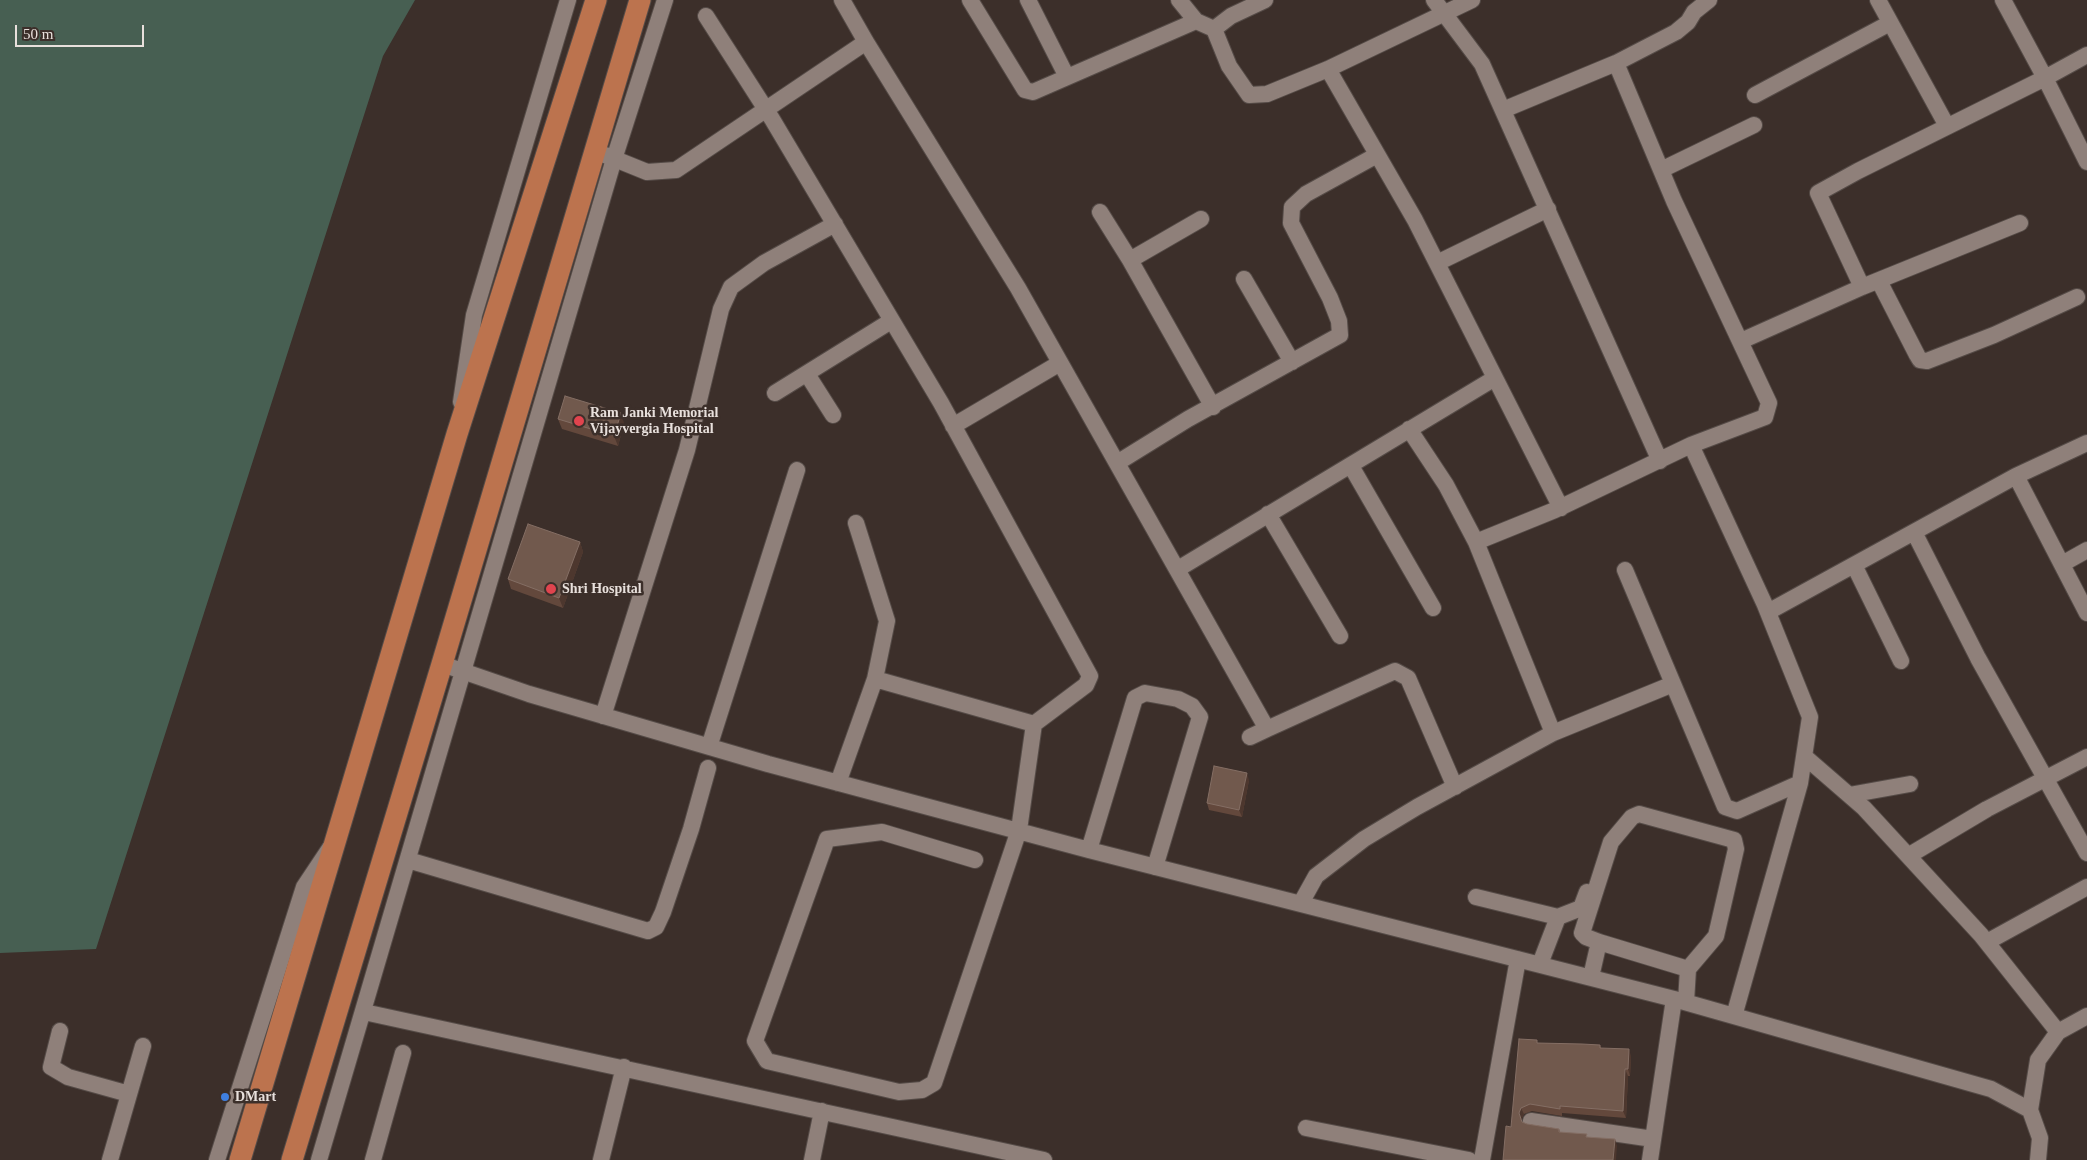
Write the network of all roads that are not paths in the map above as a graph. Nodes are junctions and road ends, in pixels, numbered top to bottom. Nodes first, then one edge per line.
1 (568, 0) edge
2 (596, 0) edge
3 (640, 0) edge
4 (665, 0) edge
5 (842, 0) edge
6 (970, 0) edge
7 (1028, 0) edge
8 (1179, 0) edge
9 (1265, 0) edge
10 (1434, 0) edge
11 (1472, 0) edge
12 (1710, 0) edge
13 (1878, 0) edge
14 (2003, 0) edge
15 (1445, 15) junction
16 (706, 16) dead end
17 (1196, 21) junction
18 (1890, 23) junction
19 (1214, 29) junction
20 (866, 42) junction
21 (2087, 55) edge
22 (1616, 63) junction
23 (1328, 69) junction
24 (1067, 77) junction
25 (2045, 78) junction
26 (1755, 95) dead end
27 (766, 109) junction
28 (1503, 110) junction
29 (1754, 125) dead end
30 (1947, 126) junction
31 (604, 155) junction
32 (1377, 155) junction
33 (2087, 162) edge
34 (1661, 170) junction
35 (513, 179) junction
36 (536, 186) junction
37 (1548, 209) junction
38 (1100, 212) dead end
39 (1201, 219) dead end
40 (2020, 223) dead end
41 (835, 224) junction
42 (1130, 260) junction
43 (1437, 264) junction
44 (1244, 279) dead end
45 (1880, 281) junction
46 (1862, 287) junction
47 (2077, 297) dead end
48 (891, 321) junction
49 (1741, 341) junction
50 (1292, 362) junction
51 (1060, 363) junction
52 (807, 374) junction
53 (1495, 378) junction
54 (775, 393) dead end
55 (1213, 407) junction
56 (833, 415) dead end
57 (953, 426) junction
58 (1409, 429) junction
59 (457, 434) junction
60 (2087, 443) edge
61 (1691, 446) junction
62 (1660, 461) junction
63 (1118, 462) junction
64 (1351, 466) junction
65 (797, 470) dead end
66 (2016, 476) junction
67 (1560, 508) junction
68 (1268, 514) junction
69 (856, 523) dead end
70 (1914, 532) junction
71 (1476, 542) junction
72 (2087, 550) edge
73 (2062, 564) junction
74 (1854, 565) junction
75 (1178, 568) junction
76 (1625, 570) dead end
77 (1432, 608) dead end
78 (1768, 612) junction
79 (2087, 613) edge
80 (1340, 636) dead end
81 (1901, 661) dead end
82 (452, 668) junction
83 (875, 679) junction
84 (1673, 684) junction
85 (603, 716) junction
86 (1034, 724) junction
87 (1267, 729) junction
88 (1553, 733) junction
89 (1250, 738) dead end
90 (709, 747) junction
91 (1804, 756) junction
92 (2087, 756) edge
93 (708, 768) dead end
94 (2044, 779) junction
95 (838, 783) junction
96 (1800, 784) junction
97 (1910, 784) dead end
98 (1455, 787) junction
99 (1849, 795) junction
100 (1614, 821) dead end
101 (1019, 830) junction
102 (335, 842) junction
103 (1089, 850) junction
104 (2087, 853) edge
105 (1908, 856) junction
106 (408, 860) junction
107 (975, 860) dead end
108 (1155, 866) junction
109 (2087, 887) edge
110 (1476, 898) dead end
111 (1302, 903) junction
112 (1558, 918) junction
113 (1599, 942) junction
114 (1987, 942) junction
115 (1518, 959) junction
116 (1540, 964) junction
117 (1688, 969) junction
118 (1591, 977) junction
119 (1680, 1001) junction
120 (364, 1012) junction
121 (1734, 1016) junction
122 (2087, 1016) edge
123 (60, 1031) dead end
124 (2058, 1032) junction
125 (143, 1046) dead end
126 (403, 1053) dead end
127 (624, 1067) junction
128 (129, 1094) junction
129 (2030, 1110) junction
130 (822, 1111) junction
131 (1531, 1121) dead end
132 (1306, 1128) dead end
133 (1653, 1139) junction
134 (110, 1160) edge
135 (218, 1160) edge
136 (240, 1160) edge
137 (292, 1160) edge
138 (319, 1160) edge
139 (373, 1160) edge
140 (601, 1160) edge
141 (812, 1160) edge
142 (1044, 1160) edge
143 (1469, 1160) edge
144 (1482, 1160) edge
145 (1650, 1160) edge
146 (2038, 1160) edge

1 - 35 street
2 - 36 main road
3 - 31 main road
4 - 31 street
5 - 20 street
6 - 24 street
7 - 24 street
8 - 17 street
9 - 19 street
10 - 15 street
11 - 15 street
12 - 22 street
13 - 18 street
14 - 25 street
15 - 23 street
15 - 28 street
16 - 27 street
17 - 19 street
17 - 24 street
18 - 26 street
18 - 30 street
19 - 23 street
20 - 27 street
20 - 51 street
21 - 25 street
22 - 28 street
22 - 34 street
23 - 32 street
25 - 30 street
25 - 33 street
27 - 31 street
27 - 41 street
28 - 37 street
29 - 34 street
30 - 46 street
31 - 82 main road
32 - 43 street
32 - 50 street
34 - 49 street
35 - 36 street
35 - 59 street
36 - 59 main road
37 - 43 street
37 - 62 street
38 - 42 street
39 - 42 street
40 - 45 street
41 - 48 street
41 - 85 street
42 - 55 street
43 - 53 street
44 - 50 street
45 - 46 street
45 - 47 street
46 - 49 street
48 - 52 street
48 - 57 street
49 - 61 street
50 - 55 street
51 - 57 street
51 - 63 street
52 - 54 street
52 - 56 street
53 - 58 street
53 - 67 street
55 - 63 street
57 - 86 street
58 - 64 street
58 - 71 street
59 - 102 main road
60 - 66 street
61 - 62 street
61 - 78 street
62 - 67 street
63 - 75 street
64 - 68 street
64 - 77 street
65 - 90 street
66 - 70 street
66 - 73 street
67 - 71 street
68 - 75 street
68 - 80 street
69 - 83 street
70 - 74 street
70 - 94 street
71 - 88 street
72 - 73 street
73 - 79 street
74 - 78 street
74 - 81 street
75 - 87 street
76 - 84 street
78 - 91 street
82 - 85 street
82 - 106 street
82 - 137 main road
83 - 86 street
83 - 95 street
84 - 88 street
84 - 96 street
85 - 90 street
86 - 101 street
87 - 89 street
87 - 98 street
88 - 98 street
90 - 95 street
91 - 96 street
91 - 99 street
92 - 94 street
93 - 106 street
94 - 104 street
94 - 105 street
95 - 101 street
96 - 121 street
97 - 99 street
98 - 111 street
99 - 105 street
100 - 112 street
101 - 103 street
101 - 107 street
102 - 135 street
102 - 136 main road
103 - 108 street
103 - 108 street
105 - 114 street
106 - 120 street
108 - 111 street
109 - 114 street
110 - 112 street
111 - 115 street
112 - 116 street
113 - 117 street
113 - 117 street
113 - 118 street
114 - 124 street
115 - 116 street
115 - 144 street
116 - 118 street
117 - 119 street
118 - 119 street
119 - 121 street
119 - 133 street
120 - 127 street
120 - 138 street
121 - 129 street
122 - 124 street
123 - 128 street
124 - 129 street
125 - 128 street
126 - 139 street
127 - 130 street
127 - 140 street
128 - 134 street
129 - 146 street
130 - 141 street
130 - 142 street
131 - 133 street
132 - 143 street
133 - 145 street

